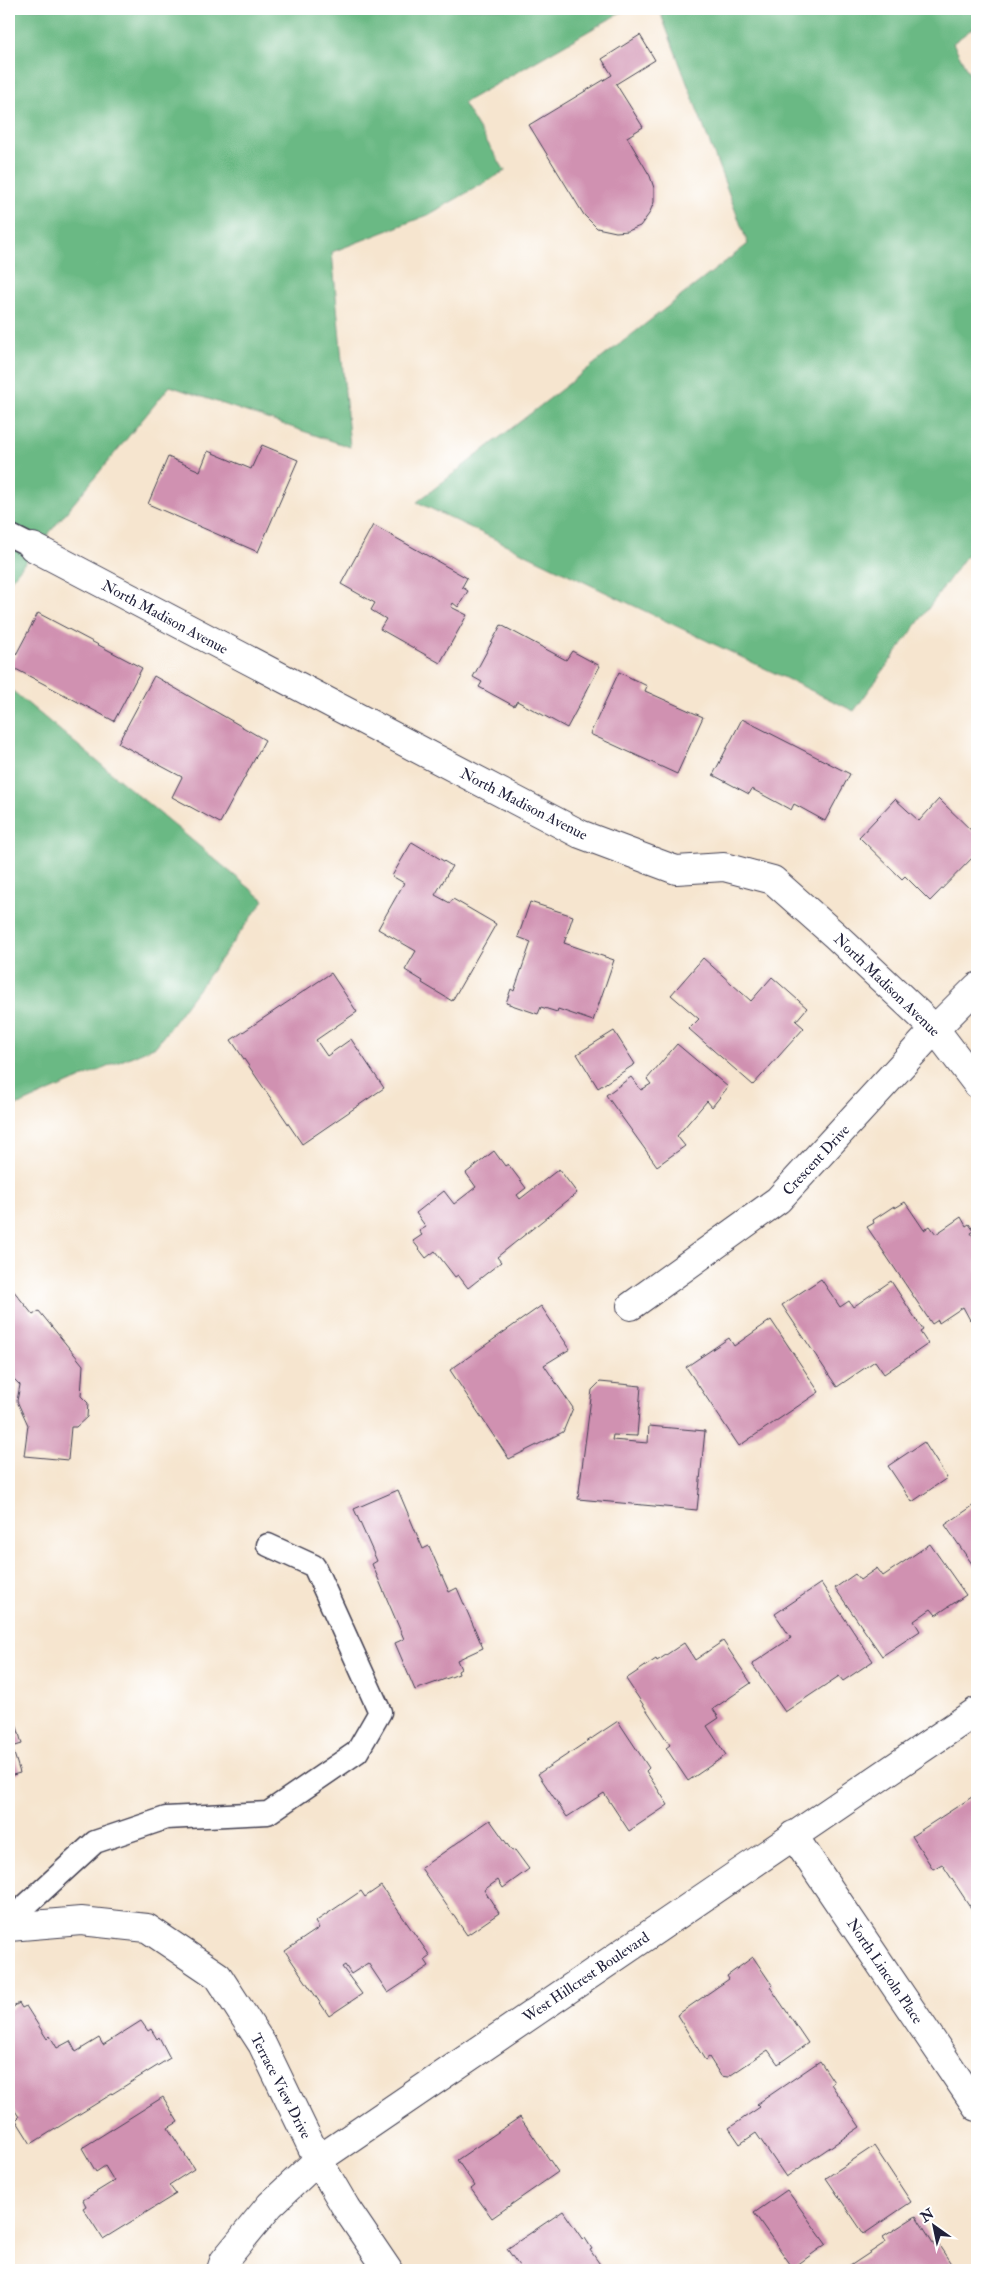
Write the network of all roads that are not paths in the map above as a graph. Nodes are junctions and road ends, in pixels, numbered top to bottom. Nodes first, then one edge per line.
1 (9, 534) edge
2 (33, 547) joint
3 (977, 987) edge
4 (935, 1029) junction
5 (977, 1084) edge
6 (631, 1306) dead end
7 (268, 1546) dead end
8 (977, 1711) edge
9 (793, 1836) junction
10 (9, 1921) edge
11 (9, 1927) edge
12 (977, 2107) edge
13 (318, 2160) junction
14 (221, 2270) edge
15 (388, 2270) edge

1 - 2 lane
2 - 4 street, North Madison Avenue
3 - 4 street, Crescent Drive
4 - 5 street, North Madison Avenue
4 - 6 street, Crescent Drive
7 - 10 lane
8 - 9 street, West Hillcrest Boulevard
9 - 12 street, North Lincoln Place
9 - 13 street, West Hillcrest Boulevard
11 - 13 street, Terrace View Drive
13 - 14 street, West Hillcrest Boulevard
13 - 15 street, Terrace View Drive

